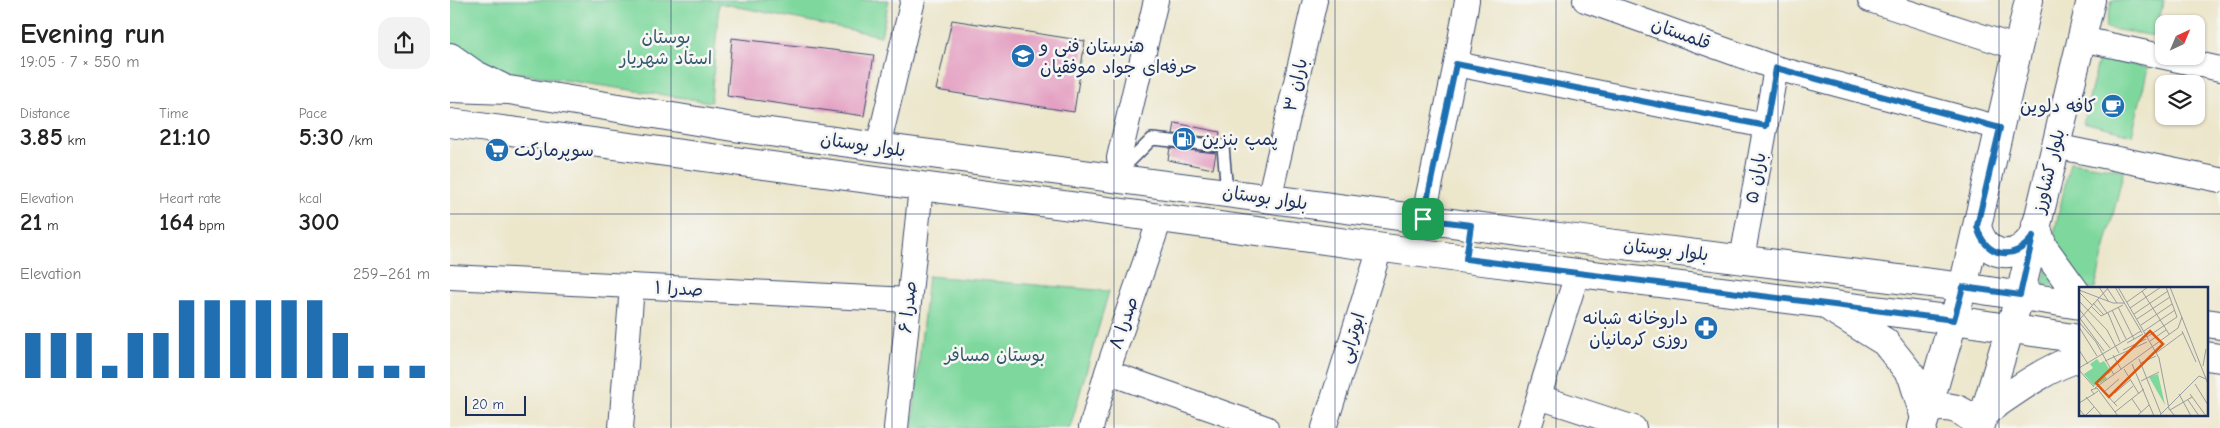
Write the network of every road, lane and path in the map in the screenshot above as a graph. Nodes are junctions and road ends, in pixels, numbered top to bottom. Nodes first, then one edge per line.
1 (913, 0) edge
2 (1156, 0) edge
3 (1315, 0) edge
4 (1466, 0) edge
5 (1585, 0) edge
6 (1870, 0) edge
7 (2029, 0) edge
8 (2091, 0) edge
9 (2082, 39) junction
10 (2018, 48) junction
11 (450, 58) edge
12 (1456, 64) junction
13 (1776, 68) junction
14 (2220, 69) edge
15 (450, 88) edge
16 (509, 90) junction
17 (450, 123) edge
18 (1766, 126) junction
19 (2000, 128) junction
20 (2055, 146) junction
21 (878, 147) junction
22 (1116, 168) junction
23 (2220, 180) edge
24 (921, 187) junction
25 (1226, 193) junction
26 (1269, 198) junction
27 (1160, 219) junction
28 (1423, 219) junction
29 (1471, 225) junction
30 (1977, 226) junction
31 (2034, 230) junction
32 (1380, 248) junction
33 (1466, 259) junction
34 (1742, 259) junction
35 (1577, 274) junction
36 (450, 277) edge
37 (632, 286) junction
38 (1963, 287) junction
39 (2020, 295) junction
40 (2079, 297) edge
41 (909, 300) junction
42 (1824, 304) junction
43 (2079, 305) edge
44 (1954, 320) junction
45 (2010, 329) junction
46 (2079, 339) edge
47 (2079, 358) edge
48 (1107, 372) junction
49 (1539, 397) junction
50 (1925, 419) edge
51 (1981, 423) edge
52 (621, 428) edge
53 (896, 428) edge
54 (1091, 428) edge
55 (1266, 428) edge
56 (1324, 428) edge
57 (1529, 428) edge
58 (1634, 428) edge

1 - 21 street
2 - 22 street
3 - 26 street, باران ۳
4 - 12 street
5 - 13 street, قلمستان
6 - 10 street
7 - 10 main road
8 - 9 main road, بلوار کشاورز
9 - 14 street
9 - 20 main road, بلوار کشاورز
10 - 19 main road
11 - 16 main road
12 - 18 street
12 - 28 street
13 - 18 street, باران ۵
13 - 19 street, قلمستان
15 - 16 main road, بلوار بوستان
16 - 21 main road, بلوار بوستان
17 - 24 main road, بلوار بوستان
18 - 34 street, باران ۵
19 - 30 main road
20 - 23 street
20 - 31 main road, بلوار کشاورز
21 - 22 main road, بلوار بوستان
22 - 25 main road, بلوار بوستان
22 - 25 lane
24 - 27 main road, بلوار بوستان
24 - 41 street, صدرا ۶
25 - 26 main road, بلوار بوستان
26 - 28 main road, بلوار بوستان
27 - 32 main road, بلوار بوستان
27 - 48 street, صدرا ۸
28 - 29 main road, بلوار بوستان
29 - 33 main road
29 - 34 main road, بلوار بوستان
30 - 31 main road
30 - 38 main road
31 - 39 main road, بلوار کشاورز
31 - 40 main road
32 - 33 main road, بلوار بوستان
32 - 56 street, ابوترابی
33 - 35 main road, بلوار بوستان
34 - 38 main road, بلوار بوستان
35 - 42 main road, بلوار بوستان
35 - 49 street
36 - 37 street, صدرا ۱
37 - 41 street, صدرا ۱
37 - 52 street
38 - 39 main road, بلوار بوستان
38 - 44 main road
39 - 43 main road, بلوار بوستان
39 - 45 main road, بلوار کشاورز
41 - 53 street, صدرا ۶
42 - 44 main road, بلوار بوستان
42 - 50 main road
44 - 45 main road, بلوار بوستان
44 - 50 main road
45 - 46 main road, بلوار بوستان
45 - 51 main road, بلوار کشاورز
47 - 51 main road
48 - 54 street, صدرا ۸
48 - 55 street
49 - 57 street
49 - 58 street
50 - 51 main road

